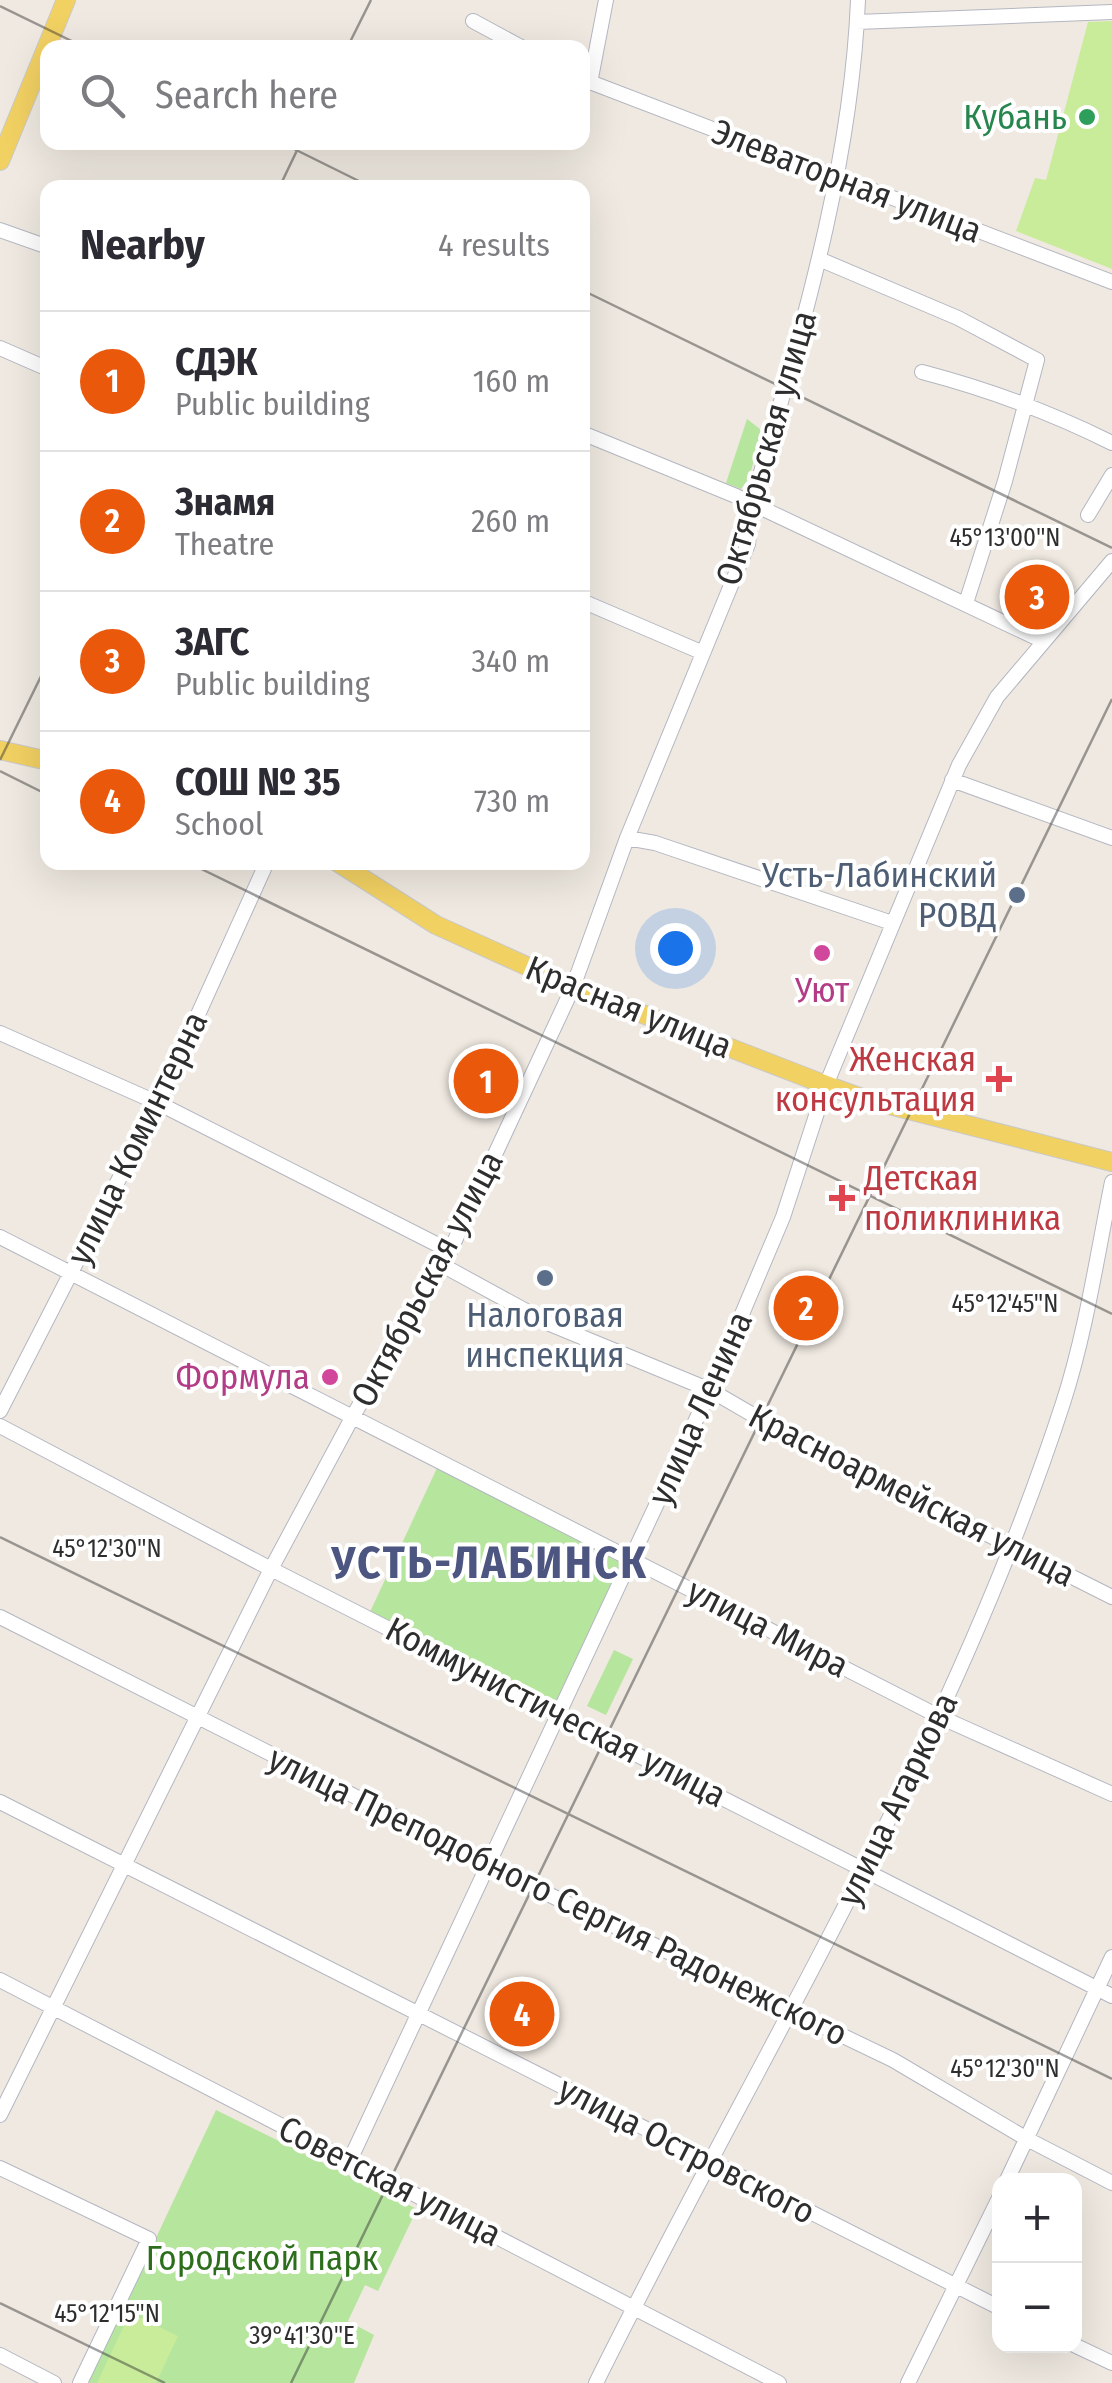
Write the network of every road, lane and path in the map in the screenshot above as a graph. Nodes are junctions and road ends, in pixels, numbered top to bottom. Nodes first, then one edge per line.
1 (66, 0) edge
2 (606, 0) edge
3 (858, 0) edge
4 (1112, 12) edge
5 (473, 21) dead end
6 (857, 22) junction
7 (47, 40) edge
8 (508, 40) edge
9 (40, 55) edge
10 (590, 65) edge
11 (590, 83) edge
12 (6, 127) edge
13 (0, 160) edge
14 (836, 178) junction
15 (0, 230) edge
16 (40, 244) edge
17 (819, 259) junction
18 (1112, 282) edge
19 (1, 353) edge
20 (40, 366) edge
21 (922, 372) dead end
22 (1023, 405) junction
23 (590, 437) edge
24 (1112, 443) edge
25 (1112, 475) edge
26 (752, 504) junction
27 (1088, 515) dead end
28 (1112, 561) edge
29 (966, 603) junction
30 (590, 604) edge
31 (1044, 641) junction
32 (702, 652) junction
33 (0, 750) edge
34 (40, 759) edge
35 (952, 780) junction
36 (627, 838) junction
37 (1112, 838) edge
38 (263, 870) edge
39 (349, 870) edge
40 (892, 924) junction
41 (573, 987) junction
42 (0, 1033) edge
43 (826, 1085) junction
44 (158, 1103) junction
45 (1112, 1162) edge
46 (1112, 1182) edge
47 (0, 1237) edge
48 (446, 1258) junction
49 (71, 1272) junction
50 (710, 1390) junction
51 (0, 1411) edge
52 (353, 1416) junction
53 (0, 1426) edge
54 (1011, 1548) junction
55 (633, 1558) junction
56 (271, 1569) junction
57 (1112, 1597) edge
58 (0, 1617) edge
59 (559, 1714) junction
60 (197, 1717) junction
61 (940, 1717) junction
62 (1112, 1794) edge
63 (0, 1802) edge
64 (125, 1864) junction
65 (489, 1864) junction
66 (864, 1868) junction
67 (1112, 1957) edge
68 (0, 1980) edge
69 (1098, 1988) junction
70 (1112, 1996) edge
71 (55, 2006) junction
72 (790, 2009) junction
73 (418, 2013) junction
74 (0, 2115) edge
75 (1027, 2139) junction
76 (350, 2160) junction
77 (710, 2162) junction
78 (0, 2168) edge
79 (1010, 2173) edge
80 (1112, 2184) edge
81 (992, 2212) edge
82 (956, 2286) junction
83 (992, 2304) edge
84 (633, 2307) junction
85 (1082, 2349) edge
86 (0, 2355) edge
87 (1112, 2363) edge
88 (54, 2383) edge
89 (80, 2383) edge
90 (596, 2383) edge
91 (779, 2383) edge
92 (908, 2383) edge

1 - 7 main road
2 - 10 street
3 - 6 street, Октябрьская улица
4 - 6 street
5 - 8 street
6 - 14 street, Октябрьская улица
9 - 12 main road
11 - 14 street, Элеваторная улица
12 - 13 main road
14 - 17 street, Октябрьская улица
14 - 18 street, Элеваторная улица
15 - 16 street
17 - 22 street
17 - 26 street, Октябрьская улица
19 - 20 street
21 - 22 street
22 - 24 street
22 - 29 street
23 - 26 street
25 - 27 street
26 - 29 street
26 - 32 street, Октябрьская улица
28 - 31 street, улица Ленина
29 - 31 street
30 - 32 street
31 - 35 street, улица Ленина
32 - 36 street, Октябрьская улица
33 - 34 main road
35 - 37 street
35 - 40 street, улица Ленина
36 - 40 street
36 - 41 street, Октябрьская улица
38 - 44 street, улица Коминтерна
39 - 41 main road, Красная улица
40 - 43 street, улица Ленина
41 - 43 main road, Красная улица
41 - 48 street, Октябрьская улица
42 - 44 street, Красноармейская улица
43 - 45 main road, Красная улица
43 - 50 street, улица Ленина
44 - 48 street, Красноармейская улица
44 - 49 street, улица Коминтерна
46 - 54 street, улица Агаркова
47 - 49 street, улица Мира
48 - 50 street, Красноармейская улица
48 - 52 street, Октябрьская улица
49 - 51 street, улица Коминтерна
49 - 52 street, улица Мира
50 - 54 street, Красноармейская улица
50 - 55 street, улица Ленина
52 - 55 street, улица Мира
52 - 56 street, Октябрьская улица
53 - 56 street, Коммунистическая улица
54 - 57 street, Красноармейская улица
54 - 61 street, улица Агаркова
55 - 59 street, улица Ленина
55 - 61 street, улица Мира
56 - 59 street, Коммунистическая улица
56 - 60 street, Октябрьская улица
58 - 60 street, улица Преподобного Сергия Радонежского
59 - 65 street, улица Ленина
59 - 66 street, Коммунистическая улица
60 - 64 street, Октябрьская улица
60 - 65 street, улица Преподобного Сергия Радонежского
61 - 62 street, улица Мира
61 - 66 street, улица Агаркова
63 - 64 street, улица Островского
64 - 71 street, Октябрьская улица
64 - 73 street, улица Островского
65 - 72 street, улица Преподобного Сергия Радонежского
65 - 73 street, улица Ленина
66 - 69 street, Коммунистическая улица
66 - 72 street, улица Агаркова
67 - 69 street
68 - 71 street, Советская улица
69 - 70 street, Коммунистическая улица
69 - 75 street
71 - 74 street, Октябрьская улица
71 - 76 street, Советская улица
72 - 75 street, улица Преподобного Сергия Радонежского
72 - 77 street, улица Агаркова
73 - 76 street, улица Ленина
73 - 77 street, улица Островского
75 - 79 street
75 - 80 street, улица Преподобного Сергия Радонежского
76 - 84 street, Советская улица
77 - 82 street, улица Островского
77 - 84 street, улица Агаркова
78 - 89 street
81 - 82 street
82 - 83 street, улица Островского
82 - 92 street
84 - 90 street, улица Агаркова
84 - 91 street, Советская улица
85 - 87 street
86 - 88 street

